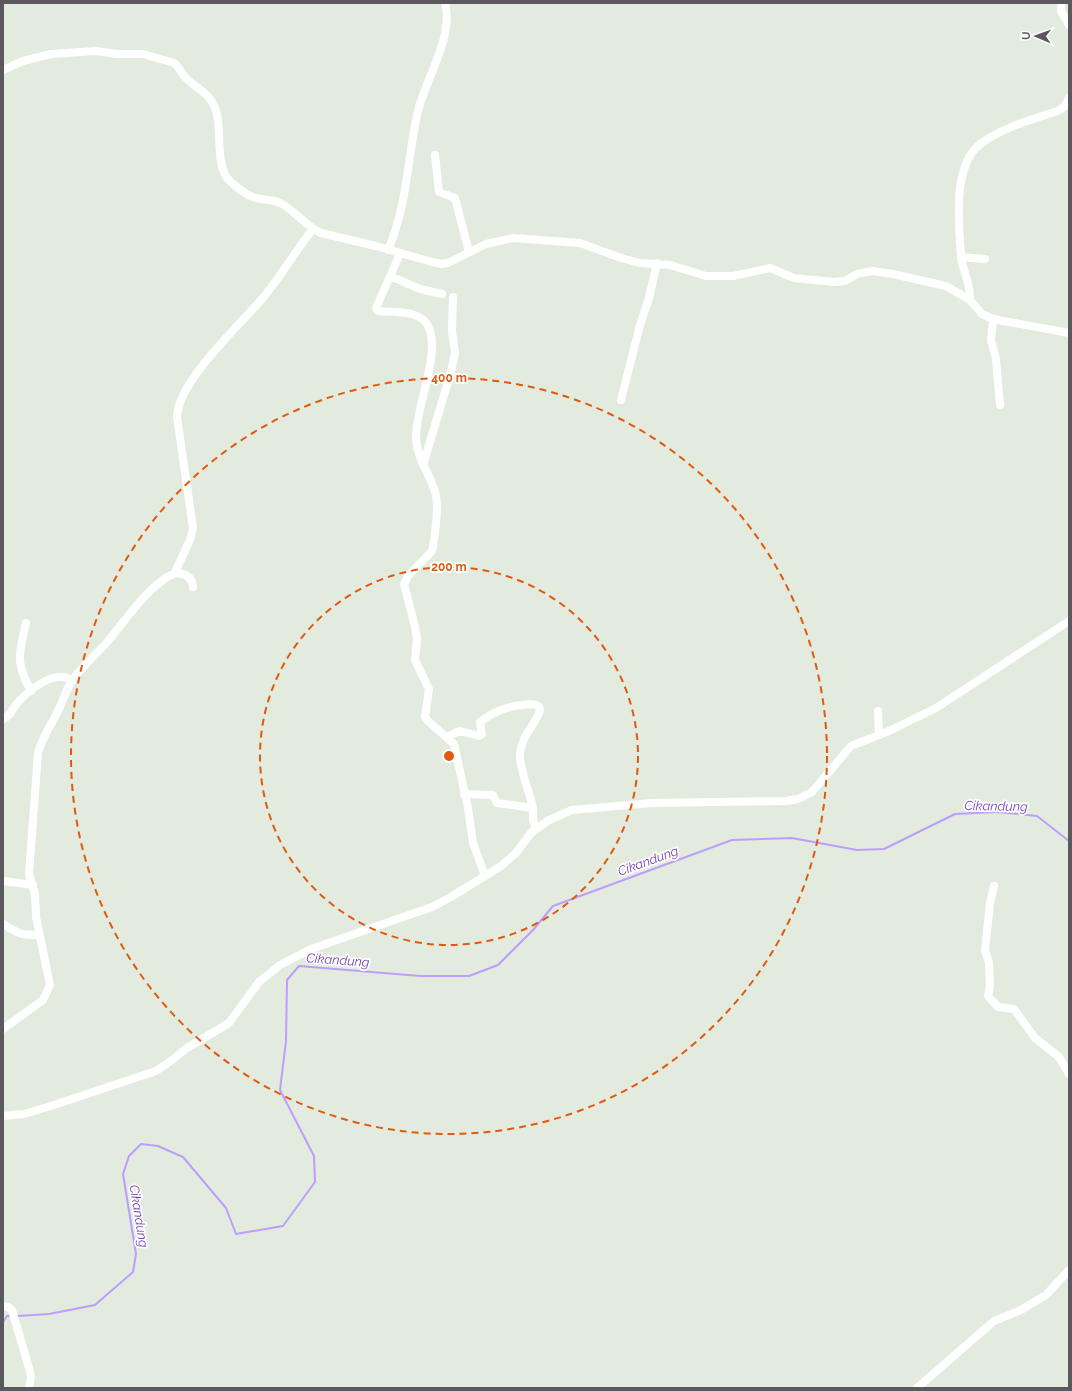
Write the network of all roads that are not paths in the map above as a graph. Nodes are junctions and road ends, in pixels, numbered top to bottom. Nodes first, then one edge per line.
1 (445, 3) edge
2 (1060, 3) edge
3 (1069, 24) edge
4 (3, 70) edge
5 (1069, 98) edge
6 (435, 155) dead end
7 (313, 229) junction
8 (388, 250) junction
9 (468, 252) junction
10 (400, 254) junction
11 (961, 257) junction
12 (985, 259) dead end
13 (656, 263) junction
14 (390, 276) junction
15 (442, 294) dead end
16 (453, 297) dead end
17 (970, 300) junction
18 (993, 319) junction
19 (1069, 333) edge
20 (621, 400) dead end
21 (1000, 405) dead end
22 (423, 465) junction
23 (174, 574) junction
24 (193, 587) dead end
25 (1069, 621) edge
26 (26, 623) dead end
27 (72, 681) junction
28 (31, 691) junction
29 (878, 711) dead end
30 (3, 719) edge
31 (879, 735) junction
32 (446, 737) junction
33 (464, 794) junction
34 (533, 808) junction
35 (536, 829) junction
36 (485, 876) junction
37 (3, 881) edge
38 (33, 885) junction
39 (994, 886) dead end
40 (3, 924) edge
41 (39, 935) junction
42 (3, 1029) edge
43 (1069, 1074) edge
44 (3, 1116) edge
45 (1069, 1270) edge
46 (3, 1306) edge
47 (29, 1388) edge
48 (918, 1388) edge

1 - 8 street
2 - 3 street
4 - 7 street
5 - 11 street
6 - 9 street
7 - 8 street
7 - 23 street
8 - 10 street
9 - 10 street
9 - 13 street
10 - 14 street
11 - 12 street
11 - 17 street
13 - 17 street
13 - 20 street
14 - 15 street
14 - 22 street
16 - 22 street
17 - 18 street
18 - 19 street
18 - 21 street
22 - 32 street
23 - 24 street
23 - 27 street
25 - 31 street
26 - 28 street
27 - 28 street
27 - 38 street
28 - 30 street
29 - 31 street
31 - 35 street
32 - 33 street
32 - 34 street
33 - 34 street
33 - 36 street
34 - 35 street
35 - 36 street
36 - 44 street
37 - 38 street
38 - 41 street
39 - 43 street
40 - 41 street
41 - 42 street
45 - 48 street
46 - 47 street

